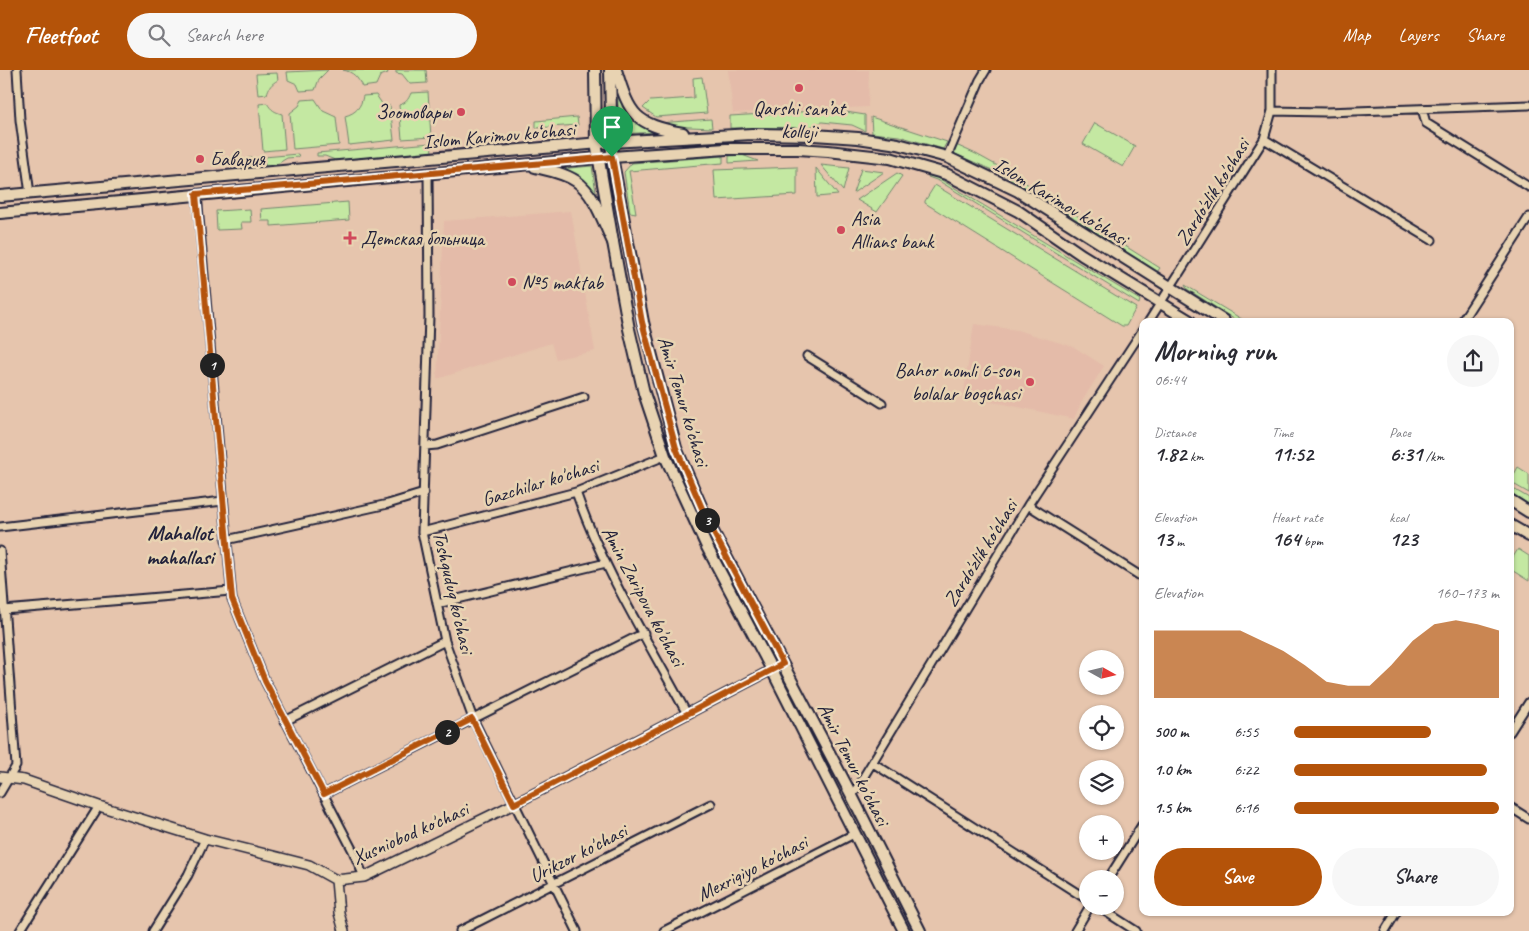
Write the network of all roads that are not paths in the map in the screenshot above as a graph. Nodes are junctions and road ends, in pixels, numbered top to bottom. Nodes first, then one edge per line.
1 (17, 70) edge
2 (595, 70) edge
3 (610, 70) edge
4 (616, 70) edge
5 (986, 70) edge
6 (1272, 70) edge
7 (1529, 105) edge
8 (1422, 109) junction
9 (1272, 111) junction
10 (702, 136) junction
11 (1264, 139) junction
12 (611, 142) junction
13 (596, 144) junction
14 (612, 157) junction
15 (946, 157) junction
16 (598, 158) junction
17 (526, 165) junction
18 (428, 173) junction
19 (1529, 187) edge
20 (30, 194) junction
21 (196, 194) junction
22 (0, 196) edge
23 (0, 213) edge
24 (1529, 216) edge
25 (1432, 240) dead end
26 (612, 242) junction
27 (1171, 288) junction
28 (1161, 303) junction
29 (1151, 318) edge
30 (1185, 318) edge
31 (1219, 318) edge
32 (1464, 318) edge
33 (1139, 337) edge
34 (808, 356) dead end
35 (584, 397) dead end
36 (882, 403) dead end
37 (425, 446) junction
38 (665, 456) junction
39 (576, 492) junction
40 (424, 493) junction
41 (224, 501) junction
42 (1514, 503) edge
43 (1028, 505) junction
44 (1529, 512) edge
45 (0, 527) edge
46 (1514, 527) edge
47 (422, 532) junction
48 (1529, 536) edge
49 (226, 540) junction
50 (0, 552) edge
51 (606, 563) junction
52 (1139, 575) edge
53 (231, 591) junction
54 (437, 604) junction
55 (4, 610) junction
56 (644, 633) junction
57 (445, 641) junction
58 (783, 664) junction
59 (772, 670) junction
60 (1529, 702) edge
61 (687, 714) junction
62 (472, 719) junction
63 (286, 721) junction
64 (1514, 726) edge
65 (873, 763) junction
66 (4, 778) edge
67 (0, 793) edge
68 (324, 794) junction
69 (852, 796) junction
70 (514, 804) junction
71 (711, 804) dead end
72 (99, 806) junction
73 (1514, 810) edge
74 (1529, 819) edge
75 (1139, 830) edge
76 (854, 834) junction
77 (205, 839) junction
78 (1114, 870) edge
79 (364, 878) junction
80 (336, 880) junction
81 (554, 883) junction
82 (1079, 894) edge
83 (1084, 915) edge
84 (1111, 915) edge
85 (1394, 916) edge
86 (20, 931) edge
87 (153, 931) edge
88 (344, 931) edge
89 (460, 931) edge
90 (577, 931) edge
91 (664, 931) edge
92 (904, 931) edge
93 (920, 931) edge
94 (1074, 931) edge
95 (1136, 931) edge
96 (1386, 931) edge

1 - 20 street
2 - 13 main road, Amir Temur ko'chasi
3 - 12 main road, Amir Temur ko'chasi
4 - 10 main road
5 - 15 street
6 - 9 street, Zardo'zlik ko'chasi
7 - 8 street
8 - 9 street
8 - 19 street
9 - 11 street, Zardo'zlik ko'chasi
10 - 12 main road, Islom Karimov ko‘chasi
10 - 15 main road, Islom Karimov ko‘chasi
11 - 25 street
11 - 27 street, Zardo'zlik ko'chasi
12 - 13 main road, Islom Karimov ko‘chasi
12 - 14 main road, Amir Temur ko'chasi
13 - 16 main road, Amir Temur ko'chasi
13 - 20 main road, Islom Karimov ko‘chasi
14 - 16 main road, Islom Karimov ko‘chasi
14 - 28 main road, Islom Karimov ko‘chasi
14 - 58 main road, Amir Temur ko'chasi
15 - 27 main road, Islom Karimov ko‘chasi
16 - 17 main road, Islom Karimov ko‘chasi
16 - 26 main road, Amir Temur ko'chasi
17 - 18 main road, Islom Karimov ko‘chasi
17 - 26 main road
18 - 21 main road, Islom Karimov ko‘chasi
18 - 37 street, Toshquduq ko'chasi
20 - 22 main road, Islom Karimov ko‘chasi
21 - 23 main road, Islom Karimov ko‘chasi
21 - 41 street
24 - 32 street
26 - 38 main road, Amir Temur ko'chasi
27 - 28 street, Zardo'zlik ko'chasi
27 - 31 main road, Islom Karimov ko‘chasi
28 - 29 street, Zardo'zlik ko'chasi
28 - 30 main road, Islom Karimov ko‘chasi
33 - 43 street, Zardo'zlik ko'chasi
34 - 36 street
35 - 37 street
37 - 40 street, Toshquduq ko'chasi
38 - 39 street, Gazchilar ko'chasi
38 - 59 main road, Amir Temur ko'chasi
39 - 47 street, Gazchilar ko'chasi
39 - 51 street, Amin Zaripova ko'chasi
40 - 47 street, Toshquduq ko'chasi
40 - 49 street
41 - 45 street
41 - 49 street
42 - 44 main road
43 - 52 street
43 - 65 street, Zardo'zlik ko'chasi
46 - 48 main road
47 - 54 street, Toshquduq ko'chasi
49 - 53 street
50 - 55 street
51 - 54 street
51 - 56 street, Amin Zaripova ko'chasi
53 - 55 street
53 - 63 street
54 - 57 street, Toshquduq ko'chasi
55 - 66 street
56 - 61 street, Amin Zaripova ko'chasi
56 - 62 street
57 - 62 street, Toshquduq ko'chasi
57 - 63 street
58 - 59 street, Xusniobod ko'chasi
58 - 69 main road, Amir Temur ko'chasi
59 - 61 street, Xusniobod ko'chasi
59 - 76 main road, Amir Temur ko'chasi
60 - 64 street
61 - 70 street, Xusniobod ko'chasi
62 - 68 street
62 - 70 street, Toshquduq ko'chasi
63 - 68 street
65 - 69 street, Zardo'zlik ko'chasi
65 - 82 street
66 - 67 street
66 - 72 street, Xusniobod ko'chasi
68 - 79 street
69 - 93 main road, Amir Temur ko'chasi
70 - 79 street, Xusniobod ko'chasi
70 - 81 street, Toshquduq ko'chasi
71 - 81 street, Urikzor ko'chasi
72 - 77 street, Xusniobod ko'chasi
72 - 86 street
73 - 74 street
75 - 78 street
76 - 91 street, Mexrigiyo ko'chasi
76 - 92 main road, Amir Temur ko'chasi
77 - 80 street, Xusniobod ko'chasi
77 - 87 street
79 - 80 street, Xusniobod ko'chasi
80 - 88 street
81 - 89 street, Urikzor ko'chasi
81 - 90 street, Toshquduq ko'chasi
83 - 94 street
84 - 95 street
85 - 96 street

